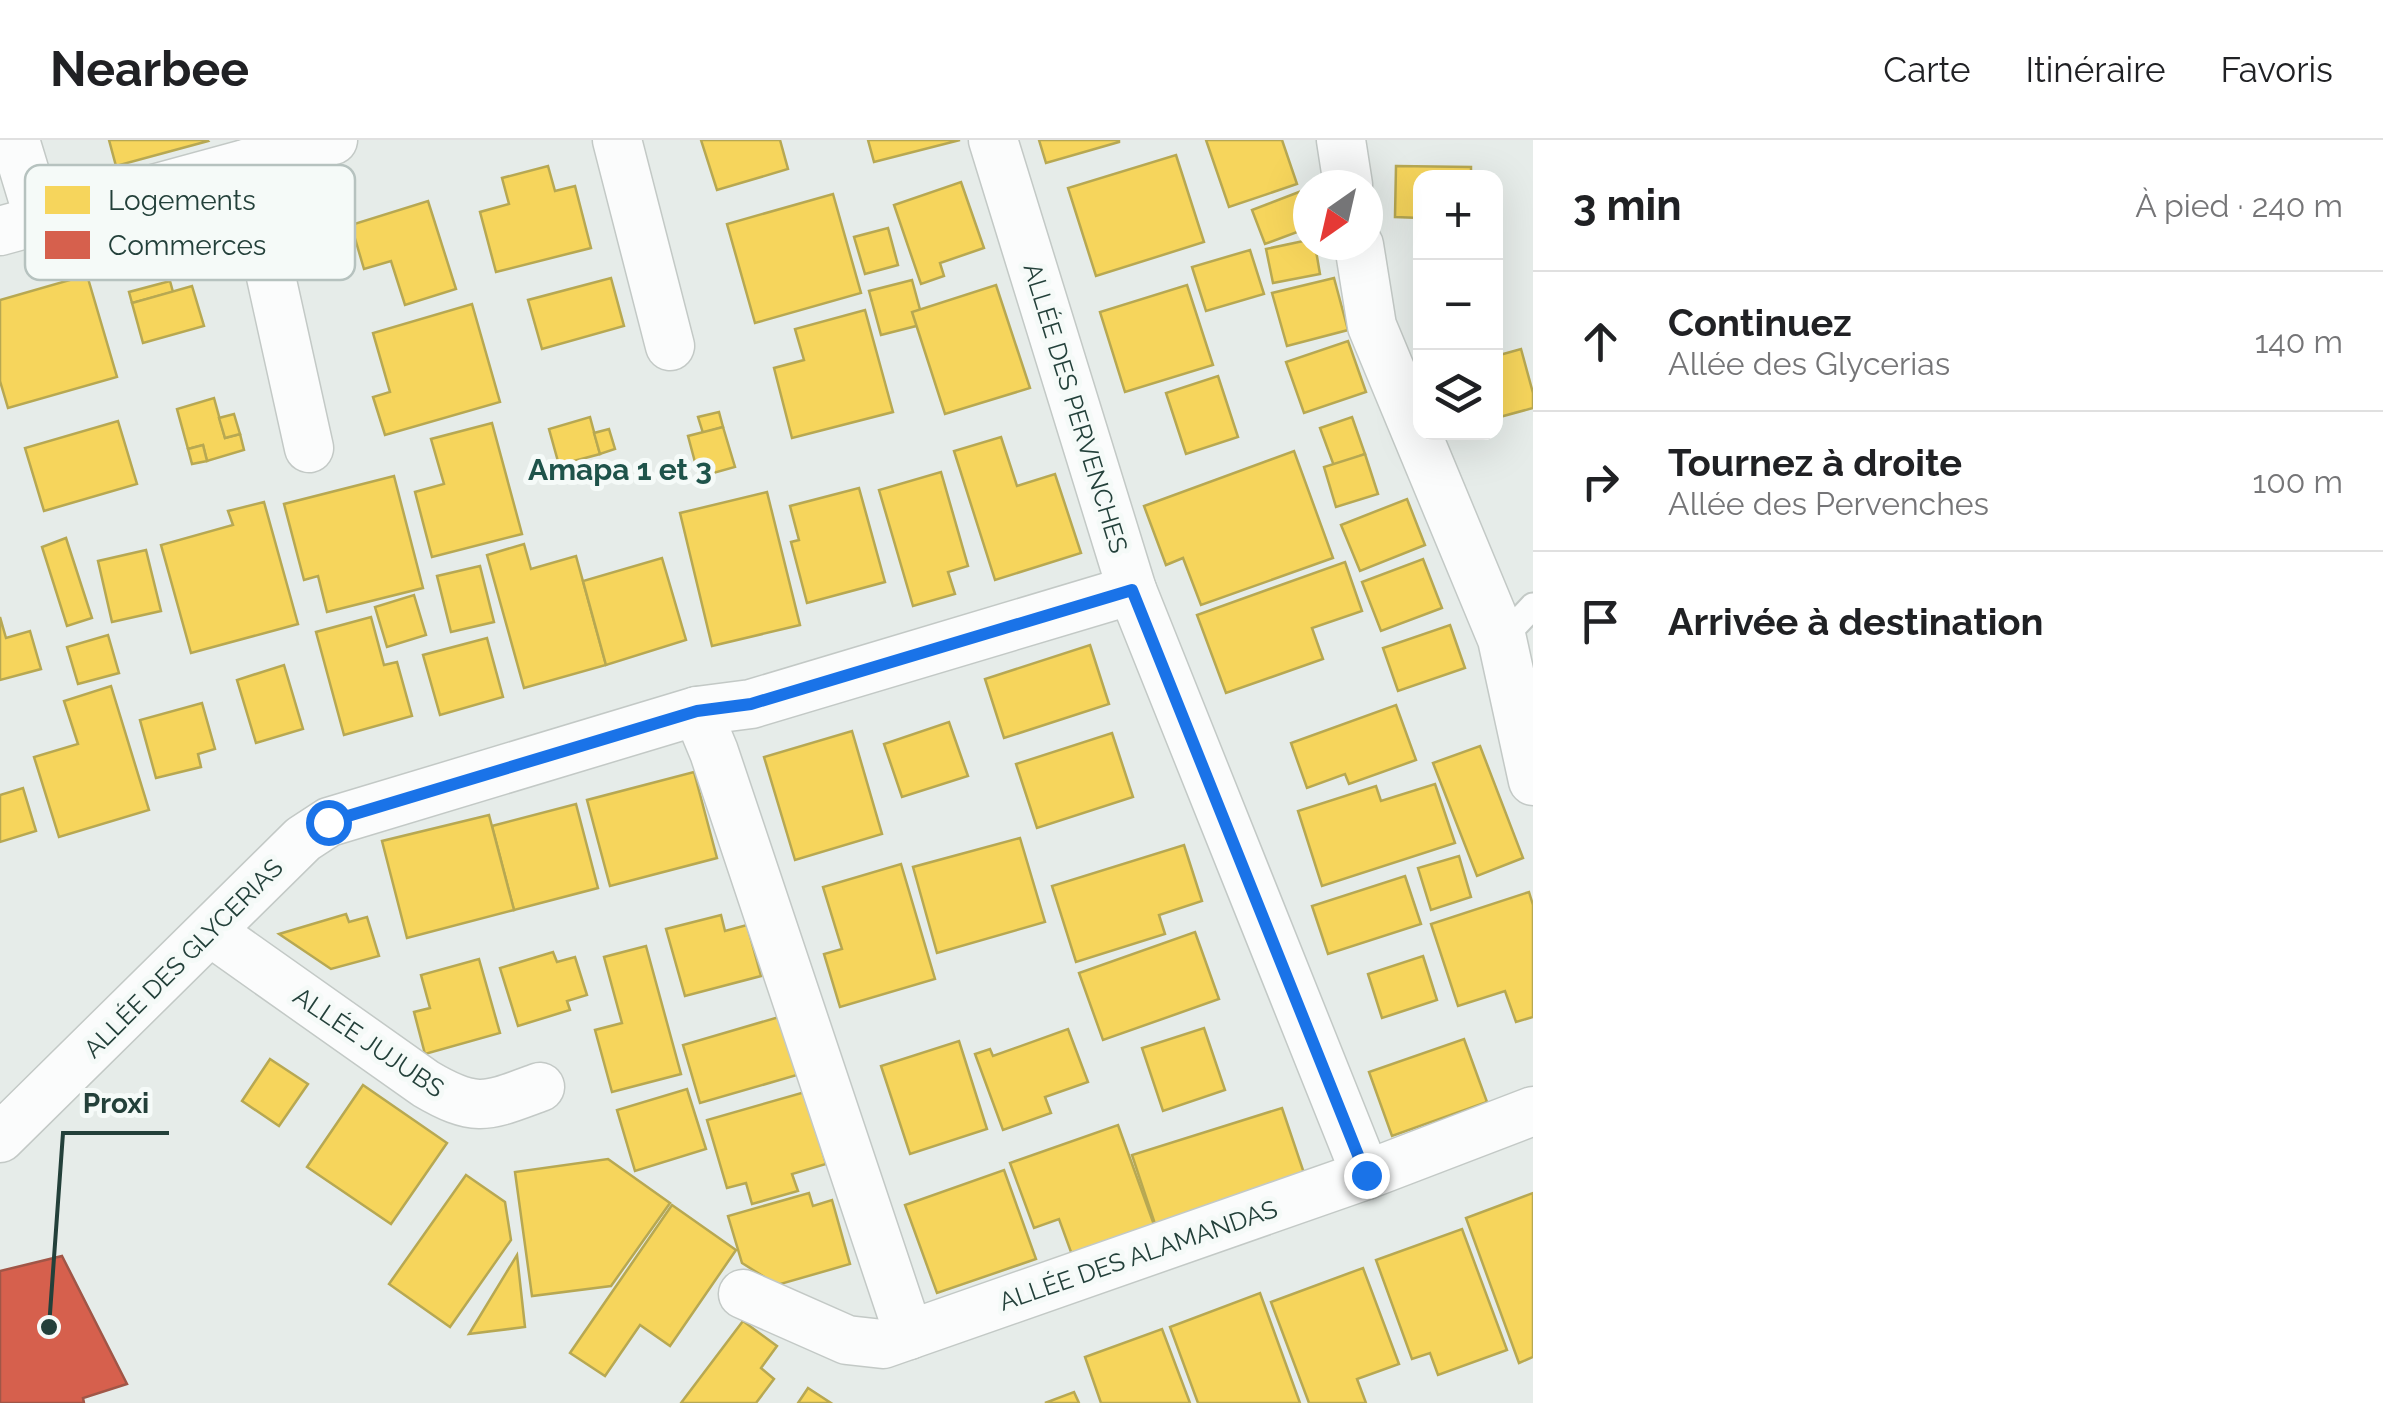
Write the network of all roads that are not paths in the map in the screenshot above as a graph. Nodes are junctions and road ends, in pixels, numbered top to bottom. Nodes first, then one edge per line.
1 (16, 140) edge
2 (333, 140) edge
3 (617, 140) edge
4 (993, 140) edge
5 (1341, 140) edge
6 (246, 164) joint
7 (242, 165) edge
8 (1346, 170) edge
9 (20, 225) edge
10 (1361, 260) edge
11 (271, 280) edge
12 (670, 346) dead end
13 (308, 448) dead end
14 (1132, 590) junction
15 (1518, 623) edge
16 (697, 711) junction
17 (1533, 781) edge
18 (211, 932) junction
19 (540, 1088) dead end
20 (1533, 1111) edge
21 (0, 1138) edge
22 (1366, 1175) junction
23 (743, 1294) dead end
24 (909, 1335) junction

1 - 9 street
2 - 6 street
3 - 12 street
4 - 14 street, ALLÉE DES PERVENCHES
5 - 8 street
6 - 7 street
10 - 15 street
11 - 13 street
14 - 16 street, ALLÉE DES GLYCERIAS
14 - 22 street, ALLÉE DES PERVENCHES
15 - 17 street
16 - 18 street, ALLÉE DES GLYCERIAS
16 - 24 street
18 - 19 street, ALLÉE JUJUBS
18 - 21 street, ALLÉE DES GLYCERIAS
20 - 22 street, ALLÉE DES ALAMANDAS
22 - 24 street, ALLÉE DES ALAMANDAS
23 - 24 street, ALLÉE DES ALAMANDAS

